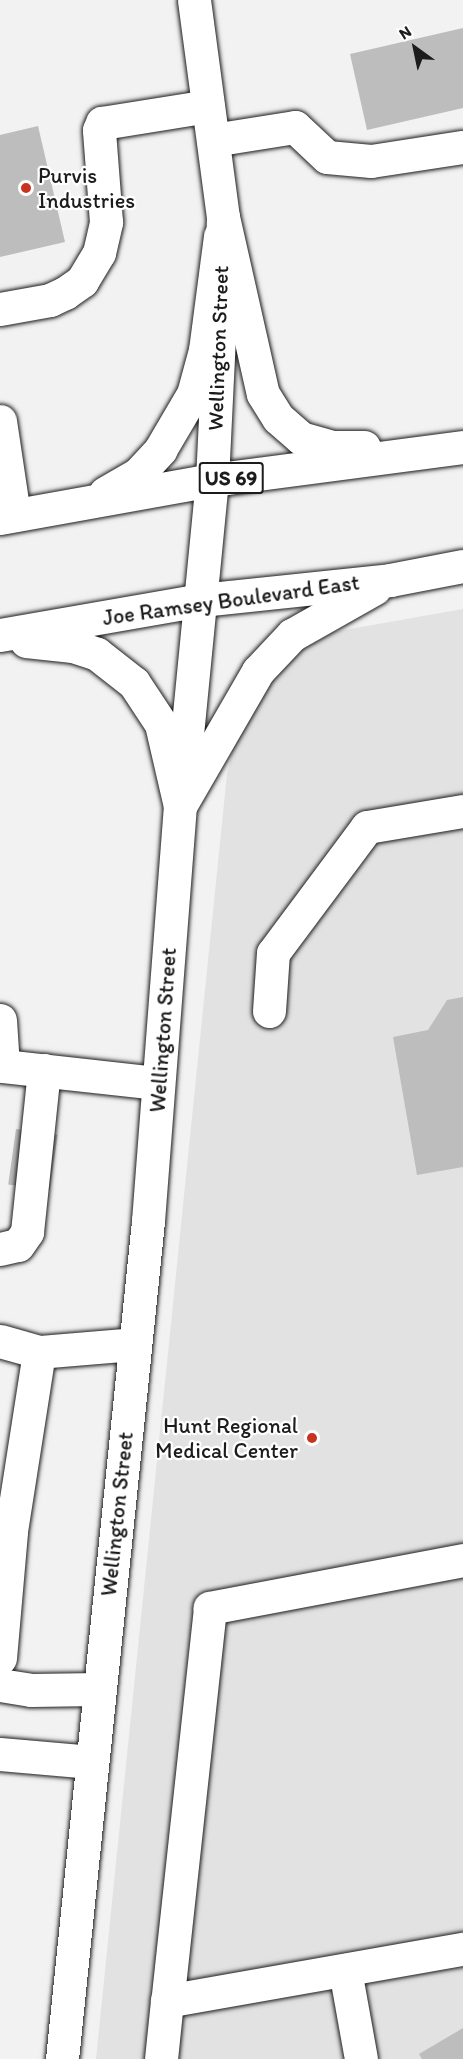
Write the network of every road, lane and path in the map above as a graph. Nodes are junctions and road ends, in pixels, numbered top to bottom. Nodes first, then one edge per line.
1 (195, 4) edge
2 (208, 106) junction
3 (213, 140) junction
4 (463, 147) edge
5 (223, 217) junction
6 (0, 309) edge
7 (0, 421) edge
8 (455, 448) edge
9 (212, 480) junction
10 (89, 502) junction
11 (7, 517) edge
12 (463, 566) edge
13 (390, 580) junction
14 (201, 600) junction
15 (0, 637) edge
16 (180, 806) junction
17 (463, 811) edge
18 (269, 1011) dead end
19 (0, 1020) edge
20 (1, 1066) edge
21 (44, 1070) junction
22 (158, 1083) junction
23 (0, 1249) edge
24 (0, 1341) edge
25 (135, 1344) junction
26 (39, 1352) junction
27 (463, 1560) edge
28 (0, 1658) edge
29 (0, 1686) edge
30 (99, 1689) junction
31 (0, 1754) edge
32 (92, 1762) junction
33 (463, 1949) edge
34 (345, 1970) junction
35 (166, 2001) junction
36 (62, 2059) edge
37 (161, 2059) edge
38 (361, 2059) edge

1 - 2 main road, Wellington Street
2 - 3 main road, Wellington Street
2 - 6 main road
3 - 4 main road
3 - 5 main road, Wellington Street
5 - 8 main road
5 - 9 main road, Wellington Street
5 - 10 main road
7 - 11 main road
8 - 9 main road, US 69
9 - 10 main road, US 69
9 - 14 main road, Wellington Street
10 - 11 main road, US 69
12 - 13 main road, Joe Ramsey Boulevard East
13 - 14 main road, Joe Ramsey Boulevard East
13 - 16 main road
14 - 15 main road, Joe Ramsey Boulevard East
14 - 16 main road, Wellington Street
15 - 16 main road
16 - 22 main road, Wellington Street
17 - 18 main road
19 - 20 main road
20 - 21 main road
21 - 22 main road
21 - 23 main road
22 - 25 main road, Wellington Street
24 - 26 main road
25 - 26 main road
25 - 30 main road, Wellington Street
26 - 28 main road
27 - 35 main road
29 - 30 main road
30 - 32 main road, Wellington Street
31 - 32 main road
32 - 36 main road, Wellington Street
33 - 34 main road
34 - 35 main road
34 - 38 main road
35 - 37 main road

